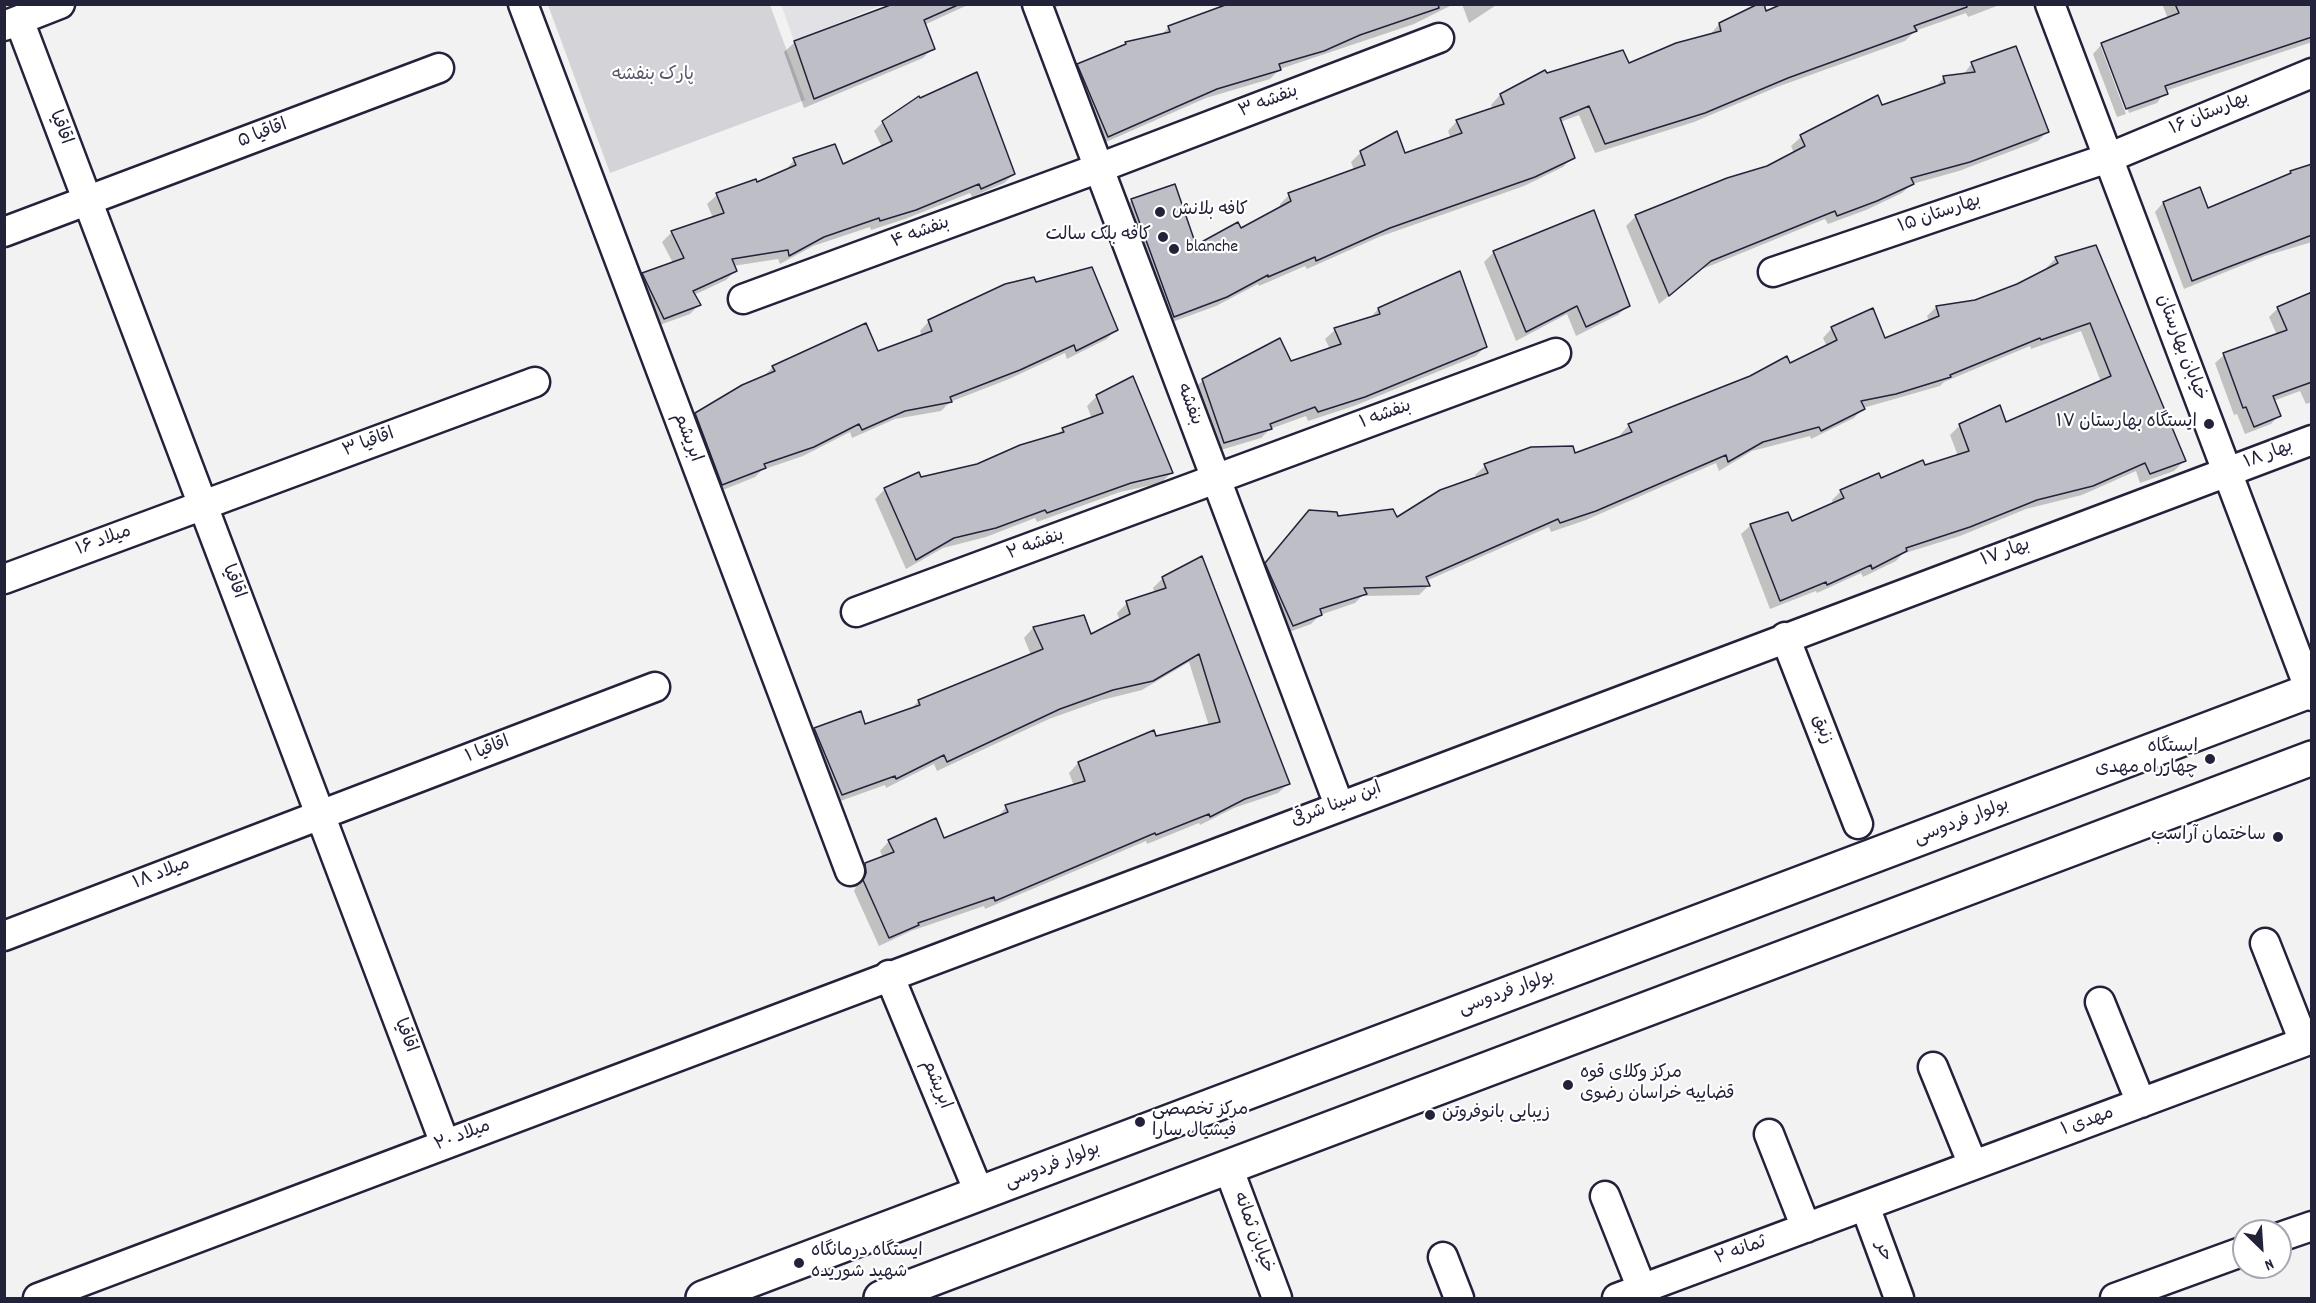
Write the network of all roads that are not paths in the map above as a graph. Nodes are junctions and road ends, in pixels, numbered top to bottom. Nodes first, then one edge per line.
1 (60, 4) edge
2 (522, 4) edge
3 (1037, 4) edge
4 (2050, 4) edge
5 (12, 23) edge
6 (1439, 38) dead end
7 (439, 68) dead end
8 (2312, 73) edge
9 (2108, 158) junction
10 (1099, 168) junction
11 (87, 201) junction
12 (4, 232) edge
13 (1773, 272) dead end
14 (743, 299) dead end
15 (1556, 353) dead end
16 (535, 382) dead end
17 (2312, 440) edge
18 (2227, 472) junction
19 (1216, 480) junction
20 (203, 505) junction
21 (4, 579) edge
22 (856, 612) dead end
23 (1785, 637) junction
24 (655, 687) dead end
25 (2311, 692) edge
26 (2312, 758) edge
27 (1339, 805) junction
28 (320, 815) junction
29 (1858, 824) dead end
30 (850, 871) dead end
31 (4, 936) edge
32 (2265, 943) dead end
33 (889, 975) junction
34 (2100, 1002) dead end
35 (2308, 1040) edge
36 (1933, 1067) dead end
37 (2141, 1103) junction
38 (1769, 1134) dead end
39 (445, 1144) junction
40 (1973, 1165) junction
41 (1227, 1167) junction
42 (980, 1195) junction
43 (1605, 1196) dead end
44 (1865, 1206) junction
45 (2312, 1226) edge
46 (1806, 1228) junction
47 (2292, 1233) edge
48 (2232, 1255) edge
49 (1443, 1257) dead end
50 (1629, 1294) edge
51 (38, 1299) edge
52 (702, 1299) edge
53 (881, 1299) edge
54 (1277, 1299) edge
55 (1459, 1299) edge
56 (1899, 1299) edge
57 (2115, 1299) edge

1 - 5 street
2 - 30 street, ابریشم
3 - 10 street, بنفشه
4 - 9 street, خیابان بهارستان
5 - 11 street, اقاقیا
6 - 10 street, بنفشه ۳
7 - 11 street, اقاقیا ۵
8 - 9 street, بهارستان ۱۶
9 - 13 street, بهارستان ۱۵
9 - 18 street, خیابان بهارستان
10 - 14 street, بنفشه ۴
10 - 19 street, بنفشه
11 - 12 street, اقاقیا ۵
11 - 20 street, اقاقیا
15 - 19 street, بنفشه ۱
16 - 20 street, اقاقیا ۳
17 - 18 street, بهار ۱۸
18 - 23 street, بهار ۱۷
18 - 25 street, خیابان بهارستان
19 - 22 street, بنفشه ۲
19 - 27 street, بنفشه
20 - 21 street, میلاد ۱۶
20 - 28 street, اقاقیا
23 - 27 street, ابن سینا شرقی
23 - 29 street, زنبق
24 - 28 street, اقاقیا ۱
25 - 42 main road, بولوار فردوسی
26 - 41 main road
27 - 33 street, ابن سینا شرقی
28 - 31 street, میلاد ۱۸
28 - 39 street, اقاقیا
32 - 35 street
33 - 39 street, میلاد ۲۰
33 - 42 street, ابریشم
34 - 37 street
35 - 37 street, مهدی ۱
36 - 40 street
37 - 40 street, مهدی ۱
38 - 46 street
39 - 51 street, میلاد ۲۰
40 - 44 street, مهدی ۱
41 - 53 main road
41 - 54 street, خیابان ثمانه
42 - 52 main road, بولوار فردوسی
43 - 50 street
44 - 46 street, ثمانه ۲
44 - 56 street, حر
45 - 47 street
46 - 50 street, ثمانه ۲
48 - 57 street
49 - 55 street

